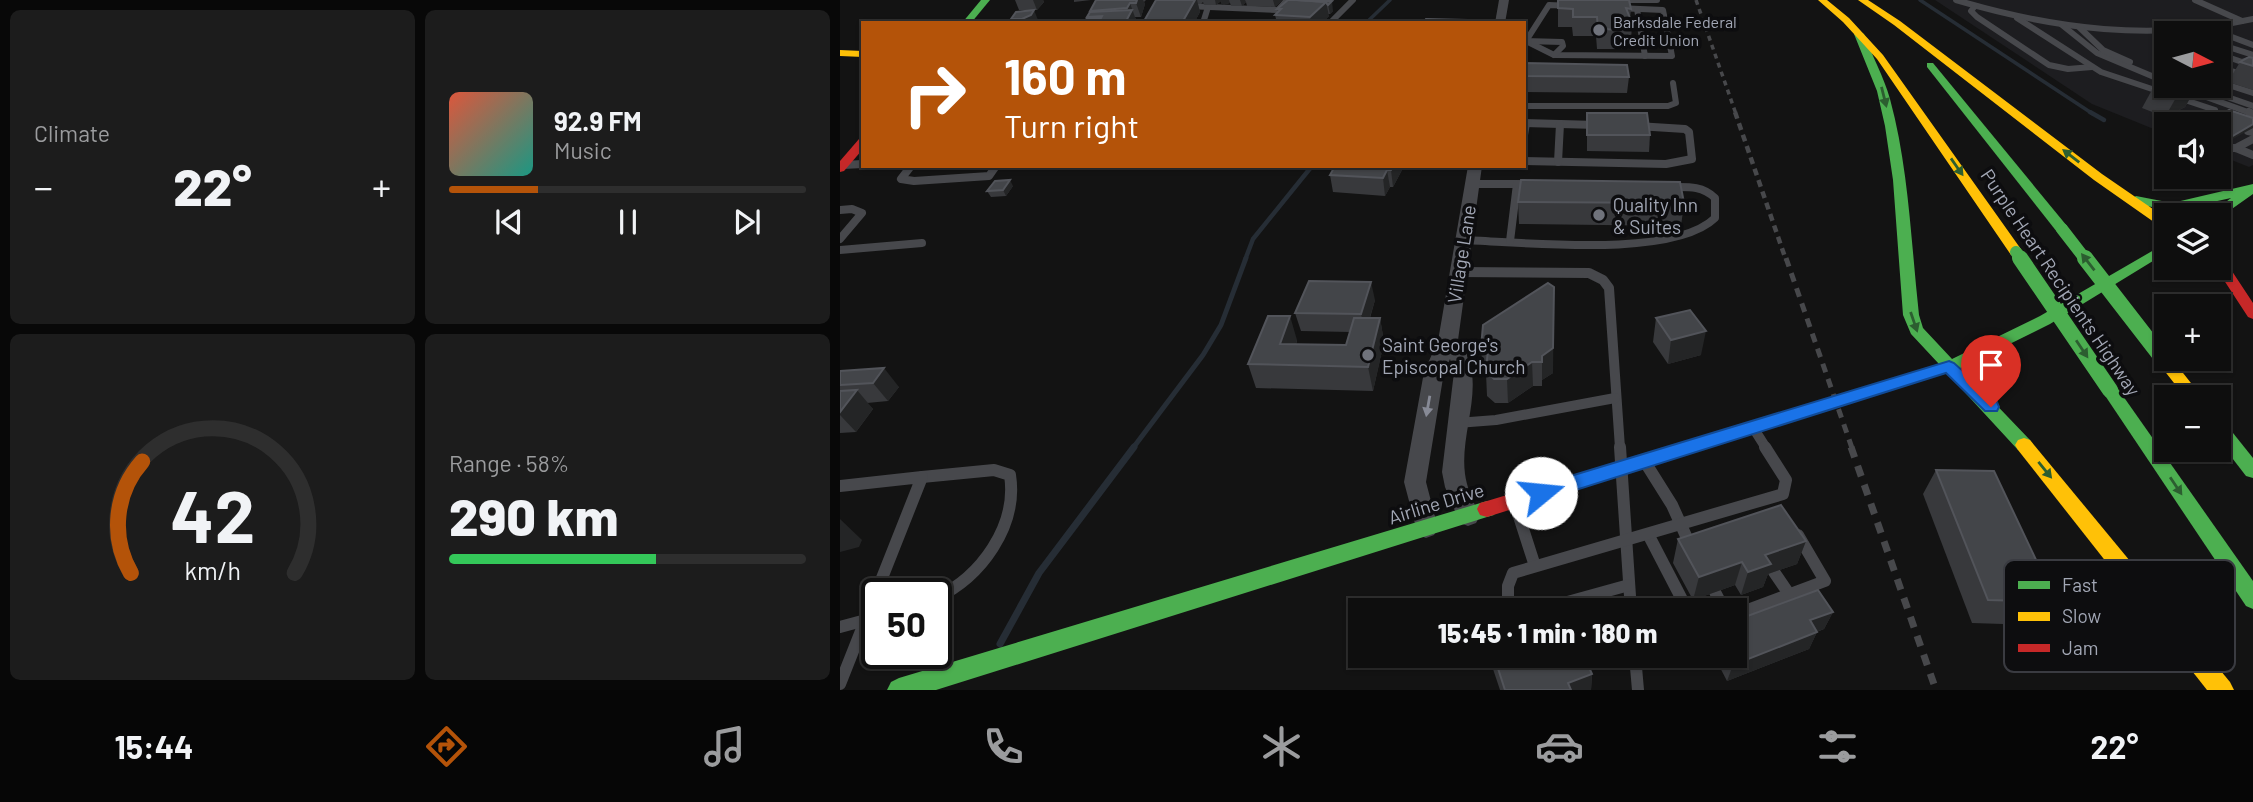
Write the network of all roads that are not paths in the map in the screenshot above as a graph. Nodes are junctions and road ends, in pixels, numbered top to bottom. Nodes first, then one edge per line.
1 (986, 0) edge
2 (1287, 0) edge
3 (1353, 0) edge
4 (1504, 0) edge
5 (1614, 0) edge
6 (1657, 0) edge
7 (1822, 0) edge
8 (1861, 0) edge
9 (1956, 0) edge
10 (2195, 0) edge
11 (1183, 6) edge
12 (1975, 6) junction
13 (1209, 7) junction
14 (1637, 9) junction
15 (2016, 17) junction
16 (2253, 19) edge
17 (968, 21) edge
18 (1204, 21) edge
19 (1332, 21) edge
20 (1500, 21) edge
21 (2241, 22) junction
22 (2231, 24) edge
23 (2062, 25) junction
24 (2079, 27) junction
25 (2253, 28) edge
26 (2154, 31) edge
27 (1859, 34) junction
28 (1526, 40) edge
29 (1526, 41) edge
30 (1526, 41) edge
31 (2231, 43) edge
32 (2231, 45) edge
33 (2231, 52) edge
34 (840, 53) edge
35 (2252, 53) edge
36 (861, 54) edge
37 (1554, 55) junction
38 (1645, 56) junction
39 (2231, 58) edge
40 (2092, 67) junction
41 (2154, 70) edge
42 (2231, 71) edge
43 (2154, 77) edge
44 (2253, 78) edge
45 (1673, 83) dead end
46 (2231, 86) edge
47 (2253, 93) edge
48 (2215, 98) edge
49 (2224, 98) edge
50 (2187, 100) joint
51 (1526, 106) edge
52 (2253, 106) edge
53 (2215, 110) junction
54 (2211, 112) edge
55 (2253, 114) edge
56 (1526, 123) edge
57 (1560, 124) junction
58 (1613, 125) edge
59 (1626, 125) edge
60 (2248, 137) edge
61 (2235, 138) edge
62 (861, 143) edge
63 (2231, 143) edge
64 (2253, 155) edge
65 (1526, 162) edge
66 (1558, 162) junction
67 (861, 164) edge
68 (841, 166) edge
69 (909, 168) edge
70 (995, 168) edge
71 (1475, 168) edge
72 (2098, 177) junction
73 (1473, 184) junction
74 (1517, 184) junction
75 (1543, 185) edge
76 (1660, 187) edge
77 (2253, 189) edge
78 (2231, 204) edge
79 (840, 210) edge
80 (2154, 217) edge
81 (840, 239) edge
82 (1463, 240) junction
83 (1510, 241) junction
84 (922, 243) dead end
85 (840, 250) edge
86 (2154, 254) edge
87 (1458, 272) junction
88 (2231, 280) edge
89 (2253, 314) edge
90 (1448, 341) junction
91 (1949, 367) junction
92 (2184, 385) edge
93 (1615, 398) junction
94 (1457, 423) junction
95 (1753, 429) junction
96 (2231, 444) edge
97 (1645, 461) junction
98 (1619, 470) junction
99 (2253, 471) edge
100 (922, 477) junction
101 (840, 486) edge
102 (1514, 501) junction
103 (1468, 516) junction
104 (1678, 525) junction
105 (1426, 528) junction
106 (1793, 528) edge
107 (1648, 534) junction
108 (1625, 540) junction
109 (1695, 555) edge
110 (2117, 560) edge
111 (2227, 560) edge
112 (1535, 566) junction
113 (1774, 572) edge
114 (2235, 572) edge
115 (886, 578) edge
116 (1629, 585) junction
117 (952, 590) edge
118 (1715, 592) dead end
119 (1789, 594) junction
120 (1507, 598) edge
121 (1582, 598) edge
122 (1630, 598) edge
123 (1681, 598) edge
124 (1718, 598) edge
125 (2253, 598) edge
126 (1747, 610) edge
127 (861, 622) edge
128 (840, 627) edge
129 (861, 640) edge
130 (1636, 668) edge
131 (2207, 672) edge
132 (840, 684) edge
133 (899, 690) edge
134 (1637, 690) edge
135 (2222, 690) edge

1 - 17 main road
2 - 13 lane
3 - 19 lane
4 - 20 street
5 - 6 lane
7 - 27 main road, Purple Heart Recipients Highway
72 -> 8 main road
92 -> 8 main road, Purple Heart Recipients Highway, bridge
9 - 12 lane
10 - 21 lane
11 - 13 lane
12 - 15 lane
12 - 40 lane
13 - 18 lane
14 - 28 lane
14 - 38 lane
14 - 38 lane
15 - 23 lane
15 - 40 lane
16 - 21 lane
21 - 22 lane
21 - 25 lane
23 - 24 lane
23 - 43 lane
24 - 26 lane
24 - 41 lane
27 -> 91 main road
27 -> 111 main road, Purple Heart Recipients Highway, bridge
29 - 37 lane
30 - 37 lane
31 - 35 lane
32 - 35 lane
33 - 35 lane
34 - 36 main road
35 - 39 lane
37 - 38 lane
40 - 50 lane
42 - 44 lane
45 - 51 lane
46 - 47 lane
48 - 55 lane
49 - 52 lane
50 - 53 lane
53 - 54 lane
53 - 60 lane
56 - 57 lane
57 - 58 lane
57 - 66 lane
59 - 66 lane
60 - 61 lane
60 - 63 lane
60 - 64 lane
62 - 68 main road
65 - 66 lane
67 - 68 lane
69 - 70 lane
71 - 73 street, Village Lane
72 - 77 main road
72 - 80 main road
73 - 74 lane
73 - 82 street, Village Lane
74 - 75 lane
74 - 83 lane
76 - 83 lane
77 - 78 main road
79 - 81 lane
82 - 83 lane
82 - 87 street, Village Lane
84 - 85 lane
86 - 91 main road, Airline Drive
87 - 90 street, Village Lane
87 - 93 lane
88 - 89 main road
90 - 94 street
90 -> 105 street, Village Lane
91 - 95 main road, Airline Drive
91 -> 110 main road
93 - 94 lane
93 - 98 lane
94 - 103 street
95 - 97 main road, Airline Drive
95 - 104 lane
96 - 99 main road
97 - 98 main road, Airline Drive
97 - 104 lane
98 - 102 main road, Airline Drive
98 - 108 lane
100 - 101 lane
100 - 115 lane
100 - 117 lane
102 - 103 main road, Airline Drive
102 - 112 lane
103 - 105 main road, Airline Drive
104 - 107 lane
104 - 109 lane
105 - 133 main road, Airline Drive
106 - 119 lane
107 - 108 lane
107 - 123 lane
108 - 112 lane
108 - 116 lane
112 - 120 lane
113 - 119 lane
114 -> 125 main road, Purple Heart Recipients Highway, bridge
116 - 121 lane
116 - 122 lane
118 - 124 lane
119 - 126 lane
127 - 128 lane
129 - 132 lane
130 - 134 lane
131 -> 135 main road

